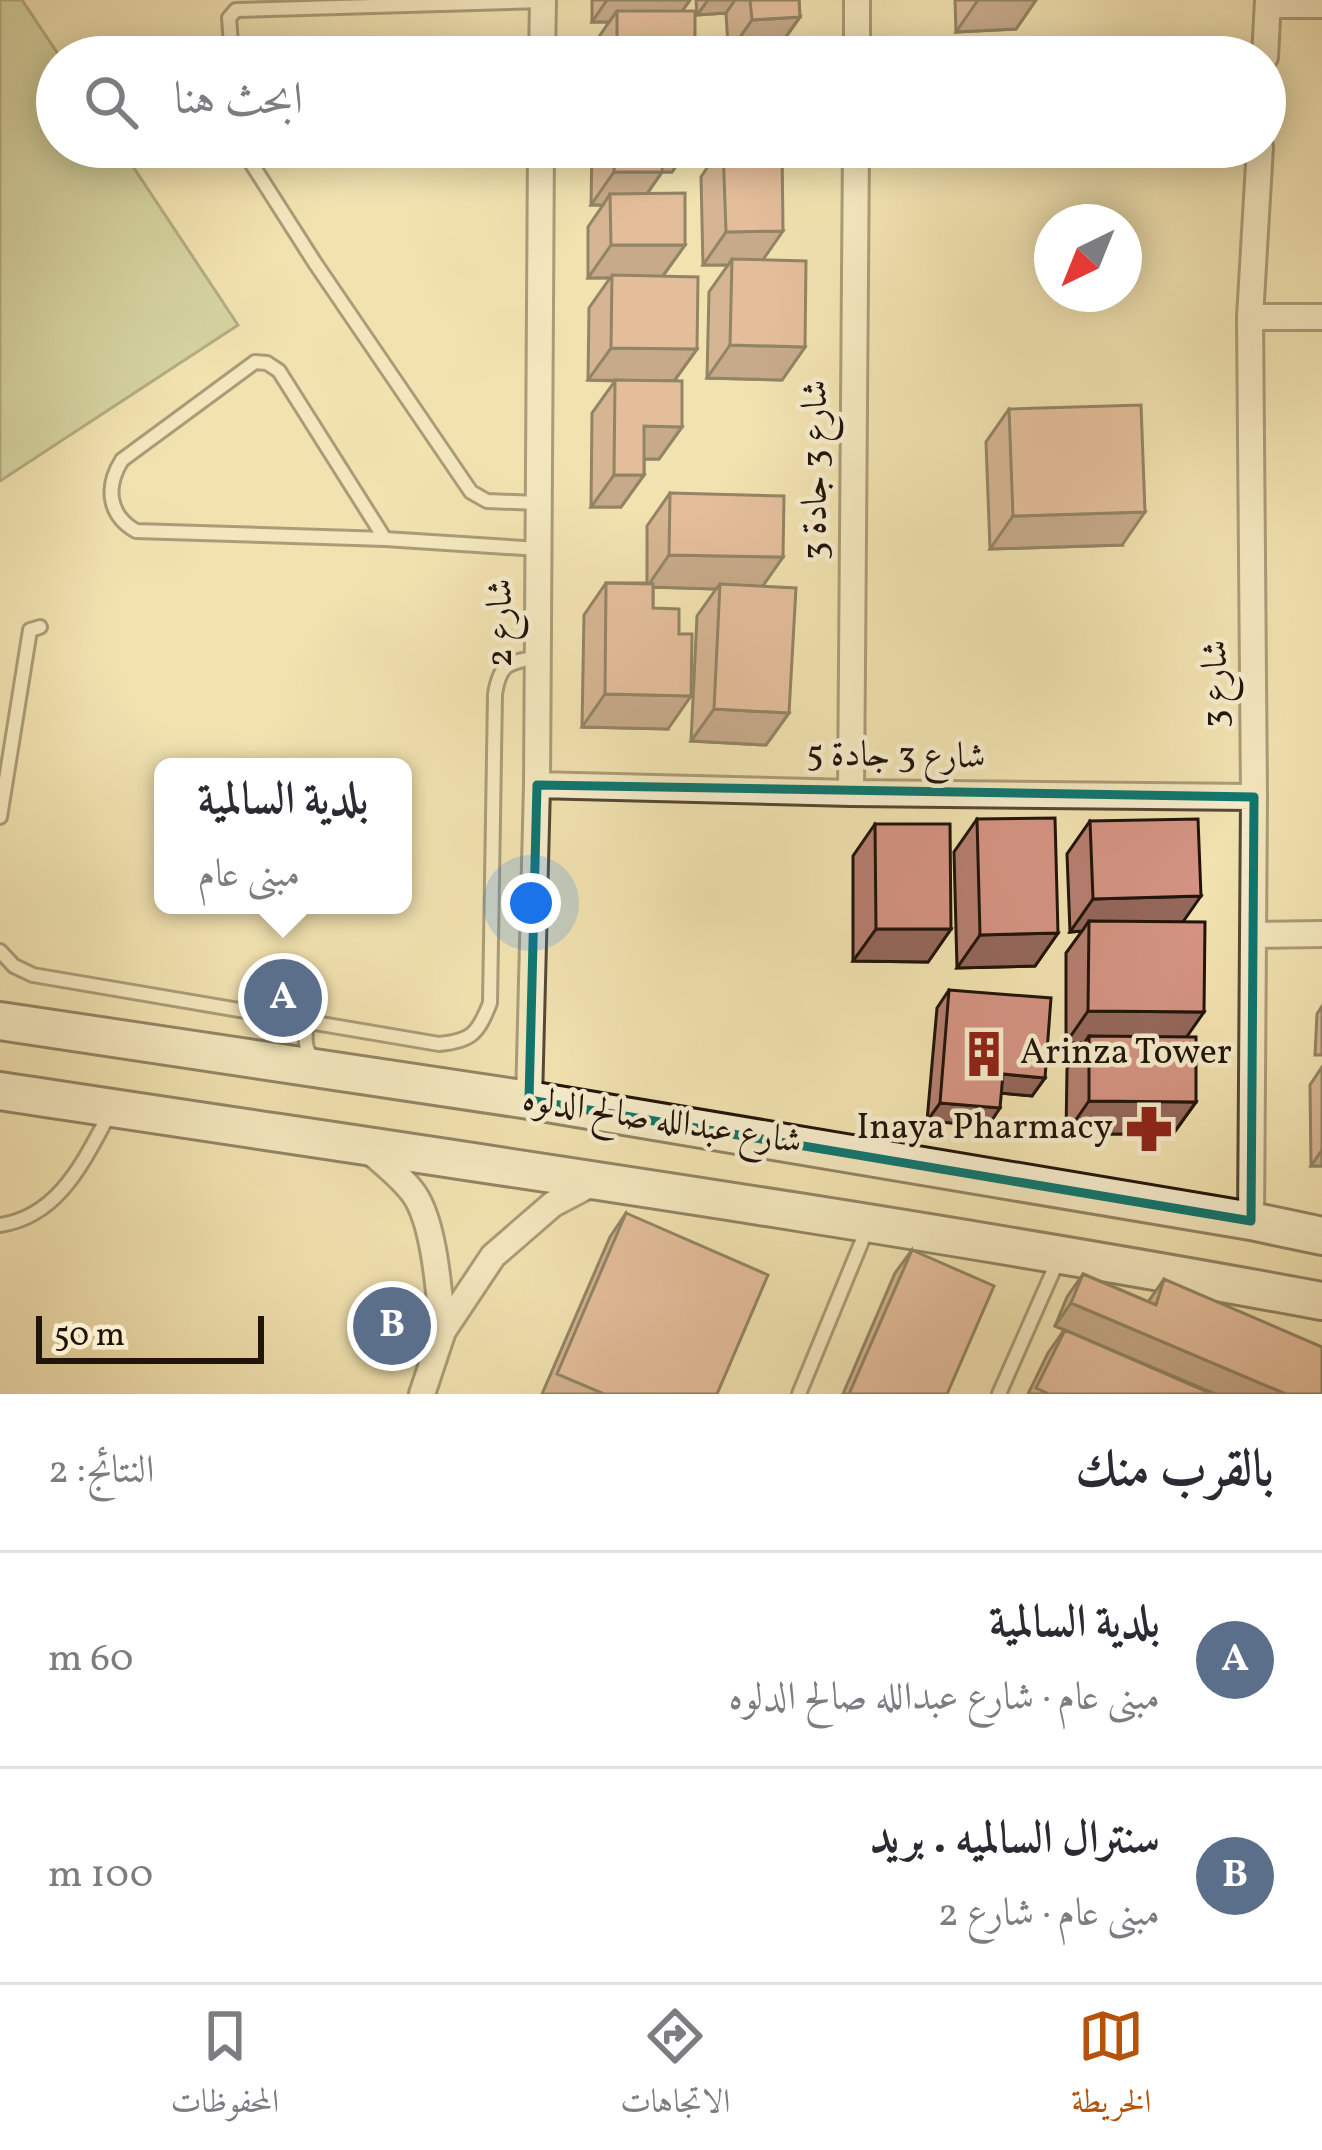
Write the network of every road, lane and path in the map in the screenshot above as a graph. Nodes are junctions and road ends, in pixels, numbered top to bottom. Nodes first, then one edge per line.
1 (543, 0) edge
2 (857, 0) edge
3 (1268, 2) edge
4 (1322, 5) edge
5 (230, 36) edge
6 (542, 36) edge
7 (857, 36) edge
8 (1266, 36) edge
9 (255, 168) edge
10 (541, 168) edge
11 (856, 168) edge
12 (1259, 168) edge
13 (1250, 316) junction
14 (1322, 316) edge
15 (538, 503) junction
16 (385, 539) junction
17 (539, 549) junction
18 (40, 627) dead end
19 (538, 657) junction
20 (537, 785) junction
21 (851, 793) junction
22 (1254, 796) junction
23 (0, 817) edge
24 (1322, 934) edge
25 (1253, 935) junction
26 (0, 951) edge
27 (9, 1019) edge
28 (307, 1022) junction
29 (326, 1070) junction
30 (0, 1091) edge
31 (529, 1100) junction
32 (112, 1108) junction
33 (364, 1146) junction
34 (598, 1180) junction
35 (1251, 1221) junction
36 (870, 1223) junction
37 (0, 1225) edge
38 (1322, 1236) edge
39 (1061, 1253) junction
40 (1322, 1301) edge
41 (443, 1331) junction
42 (429, 1392) edge
43 (799, 1394) edge
44 (999, 1394) edge

1 - 5 lane
1 - 6 street
2 - 7 street
3 - 4 street
3 - 8 street
9 - 15 lane
10 - 15 street, شارع 2
11 - 21 street, شارع 3 جادة 3
12 - 13 street, شارع 3
13 - 14 street
13 - 22 street, شارع 3
15 - 17 street, شارع 2
16 - 16 lane
16 - 17 lane
17 - 19 street, شارع 2
18 - 23 lane
19 - 20 street, شارع 2
19 - 28 lane
20 - 21 street, شارع 3 جادة 5
20 - 31 street, شارع 2
21 - 22 street, شارع 3 جادة 5
22 - 25 street, شارع 3
24 - 25 street
25 - 35 street, شارع 3
26 - 28 lane
27 - 29 street, شارع عبدالله صالح الدلوه
28 - 29 lane
29 - 31 street, شارع عبدالله صالح الدلوه
30 - 32 street, شارع عبدالله صالح الدلوه
31 - 35 street, شارع عبدالله صالح الدلوه
32 - 33 street, شارع عبدالله صالح الدلوه
32 - 37 lane
33 - 34 street, شارع عبدالله صالح الدلوه
33 - 41 street
34 - 36 street, شارع عبدالله صالح الدلوه
34 - 41 street
35 - 38 street, شارع عبدالله صالح الدلوه
36 - 39 street, شارع عبدالله صالح الدلوه
36 - 43 lane
39 - 40 street, شارع عبدالله صالح الدلوه
39 - 44 lane
41 - 42 street

